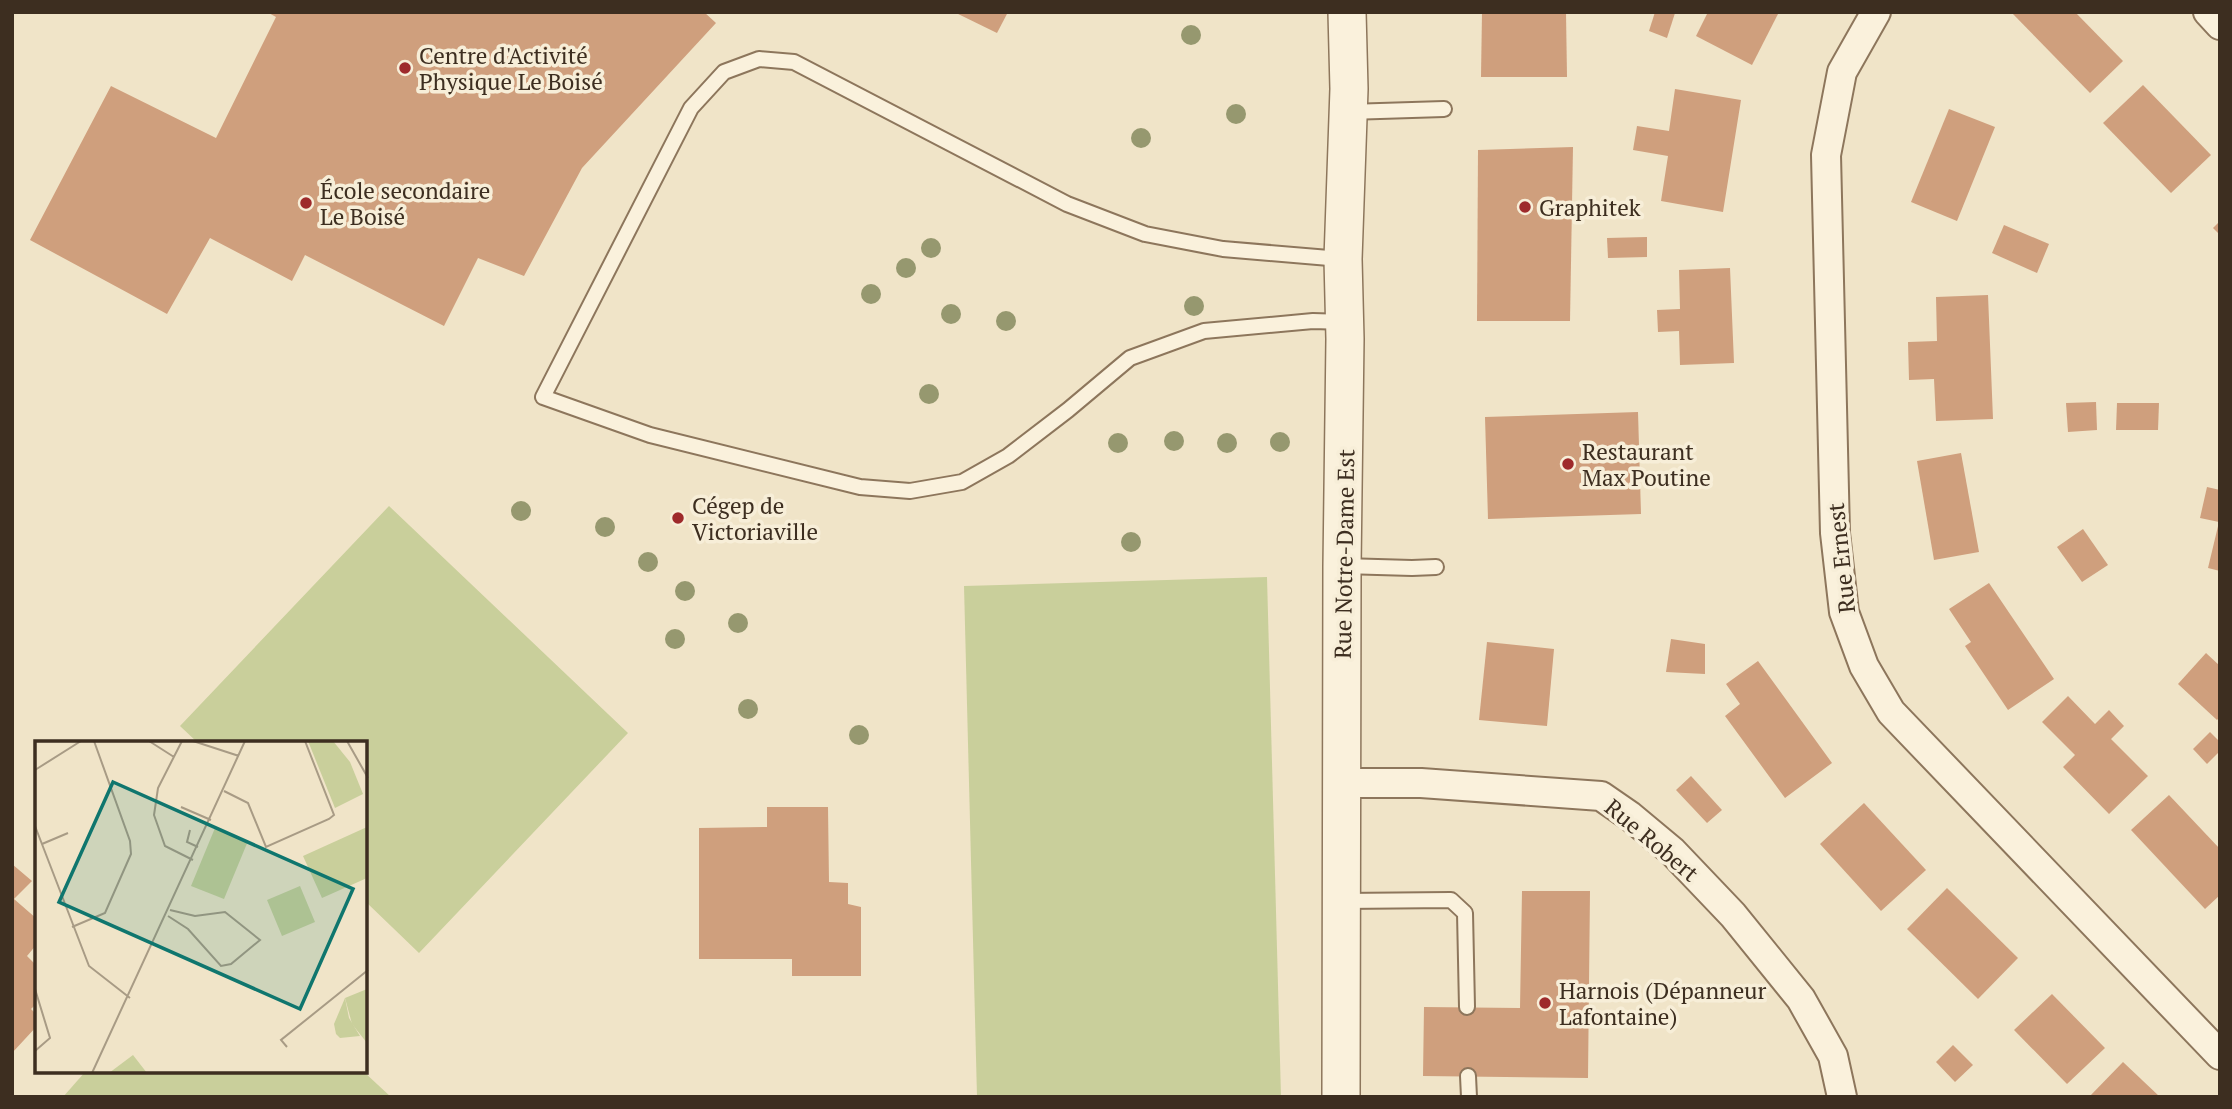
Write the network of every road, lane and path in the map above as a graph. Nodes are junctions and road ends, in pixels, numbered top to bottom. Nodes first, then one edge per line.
1 (1347, 12) edge
2 (1876, 12) edge
3 (2208, 12) edge
4 (2220, 24) edge
5 (1444, 109) dead end
6 (1348, 112) junction
7 (1343, 259) junction
8 (1345, 322) junction
9 (1342, 566) junction
10 (1436, 567) dead end
11 (1343, 783) junction
12 (1342, 901) junction
13 (1467, 1007) dead end
14 (2220, 1055) edge
15 (1468, 1076) dead end
16 (1341, 1097) edge
17 (1469, 1097) edge
18 (1842, 1097) edge

1 - 6 street, Rue Notre-Dame Est
2 - 14 street, Rue Ernest
3 - 4 street
5 - 6 lane
6 - 7 street, Rue Notre-Dame Est
7 - 8 street, Rue Notre-Dame Est
7 - 8 lane
8 - 9 street, Rue Notre-Dame Est
9 - 10 lane
9 - 11 street, Rue Notre-Dame Est
11 - 12 street, Rue Notre-Dame Est
11 - 18 street, Rue Robert
12 - 13 lane
12 - 16 street, Rue Notre-Dame Est
15 - 17 lane

